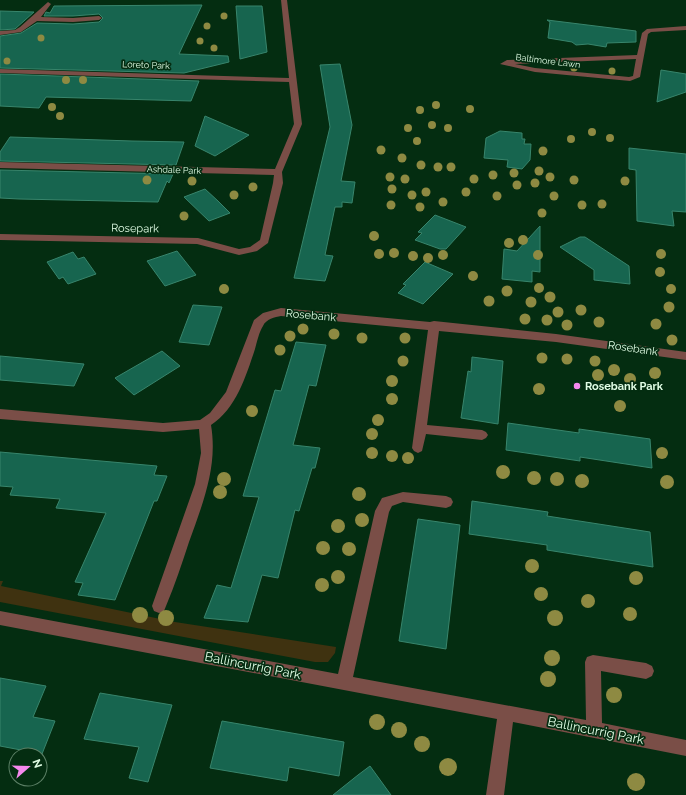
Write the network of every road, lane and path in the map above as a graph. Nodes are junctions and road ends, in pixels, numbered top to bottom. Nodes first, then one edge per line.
1 (284, 0) edge
2 (48, 4) dead end
3 (99, 18) dead end
4 (33, 19) junction
5 (686, 28) edge
6 (0, 33) edge
7 (640, 57) junction
8 (0, 71) edge
9 (292, 80) junction
10 (0, 165) edge
11 (278, 172) junction
12 (0, 237) edge
13 (434, 325) junction
14 (686, 356) edge
15 (0, 414) edge
16 (204, 423) junction
17 (420, 429) junction
18 (482, 436) dead end
19 (418, 448) dead end
20 (446, 502) dead end
21 (159, 606) dead end
22 (0, 618) edge
23 (646, 671) dead end
24 (344, 683) junction
25 (506, 713) junction
26 (594, 730) junction
27 (686, 748) edge
28 (495, 795) edge

1 - 9 street
2 - 4 street
3 - 4 street
4 - 6 street
5 - 7 street, Baltimore Lawn
7 - 7 street, Baltimore Lawn
8 - 9 street, Loreto Park
9 - 11 street
10 - 11 street, Ashdale Park
11 - 12 street, Rosepark
13 - 14 street, Rosebank
13 - 16 street, Rosebank
13 - 17 street
15 - 16 street, Rosebank
16 - 21 street
17 - 18 street
17 - 19 street
20 - 24 street
22 - 24 street, Ballincurrig Park
23 - 26 street
24 - 25 street, Ballincurrig Park
25 - 26 street, Ballincurrig Park
25 - 28 street
26 - 27 street, Ballincurrig Park

